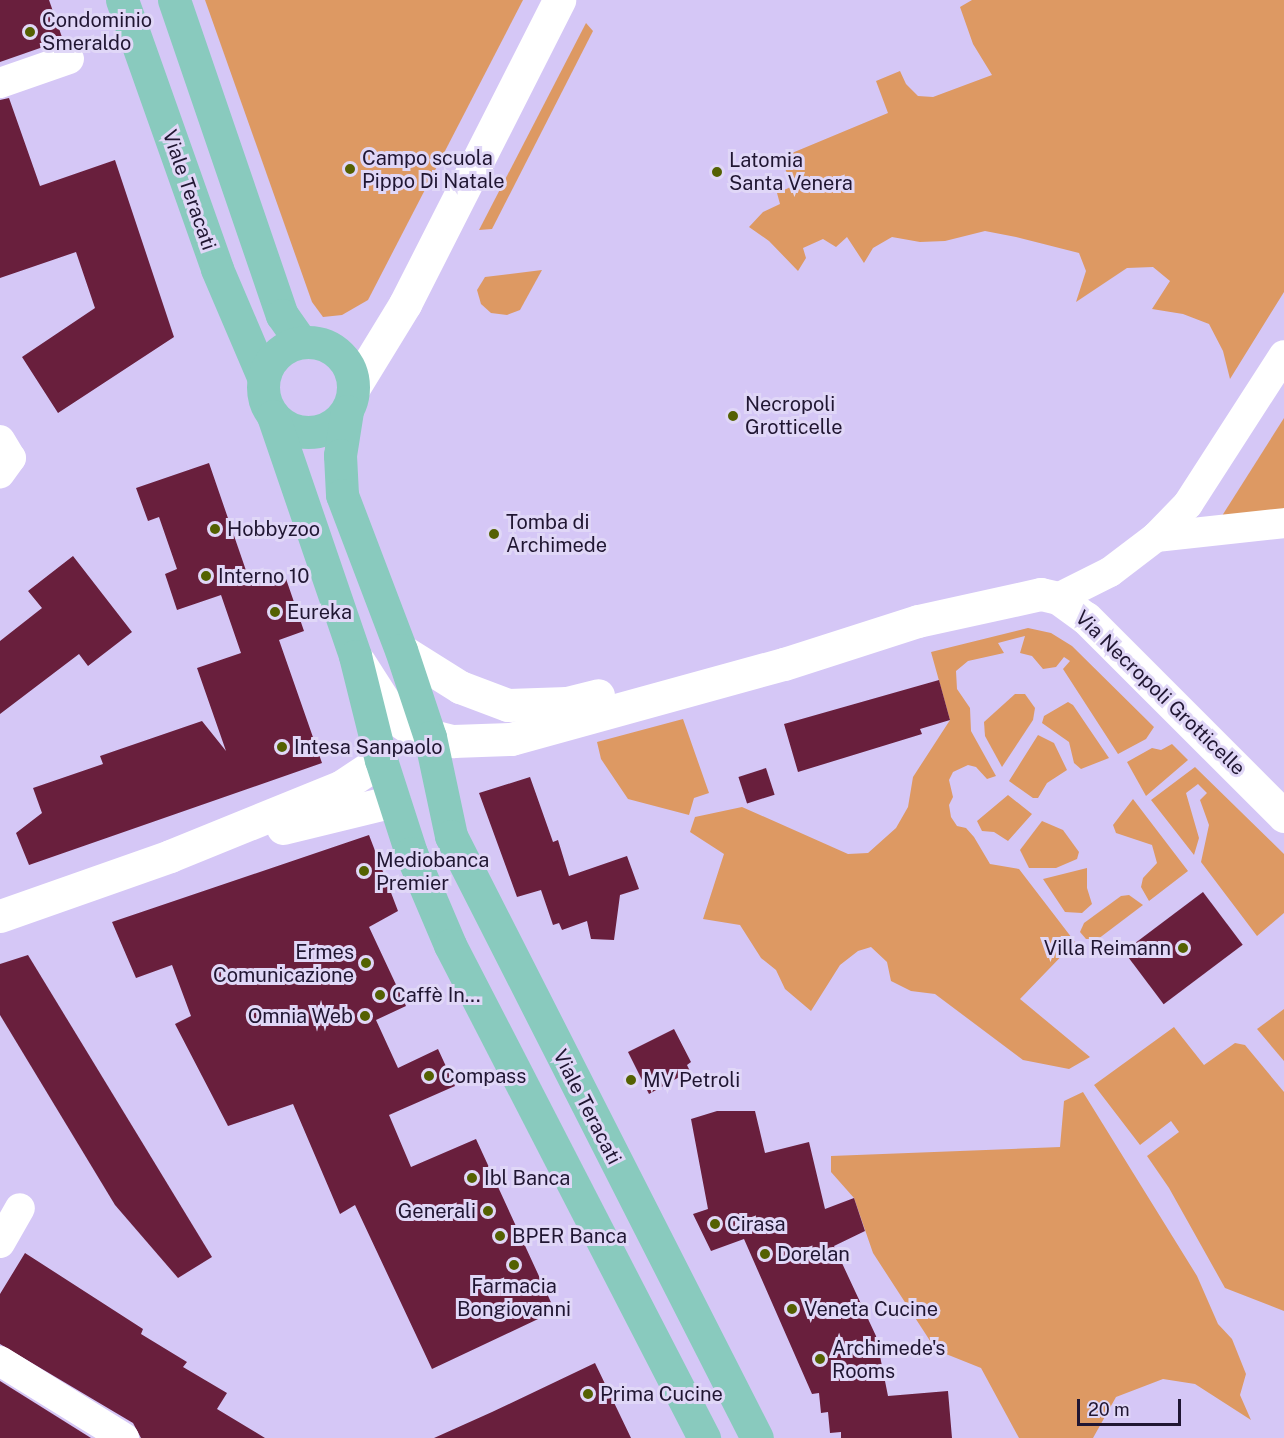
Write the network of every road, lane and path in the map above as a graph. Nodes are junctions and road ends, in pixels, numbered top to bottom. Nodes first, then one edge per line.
1 (122, 0) edge
2 (174, 0) edge
3 (559, 0) edge
4 (69, 59) dead end
5 (0, 83) edge
6 (301, 342) junction
7 (1284, 355) edge
8 (263, 377) junction
9 (350, 400) junction
10 (273, 416) junction
11 (0, 440) edge
12 (0, 473) edge
13 (1284, 523) edge
14 (1156, 537) junction
15 (1058, 598) junction
16 (918, 621) junction
17 (401, 650) junction
18 (355, 656) junction
19 (430, 737) junction
20 (511, 739) junction
21 (381, 760) junction
22 (437, 769) junction
23 (394, 801) junction
24 (1284, 816) edge
25 (170, 856) junction
26 (0, 916) edge
27 (20, 1208) dead end
28 (0, 1243) edge
29 (0, 1362) edge
30 (124, 1438) edge
31 (704, 1438) edge
32 (757, 1438) edge

1 - 8 main road, Viale Teracati
2 - 6 main road
3 - 9 main road
4 - 5 street
6 - 8 main road
6 - 9 main road
7 - 14 street
8 - 10 main road
9 - 10 main road
9 - 17 main road
10 - 18 main road
11 - 12 street
13 - 14 street
14 - 15 street
15 - 16 main road, Via Necropoli Grotticelle
15 - 24 main road, Via Necropoli Grotticelle
16 - 17 main road
16 - 20 main road
17 - 19 main road, Viale Teracati
18 - 19 main road
18 - 21 main road
19 - 20 main road
19 - 22 main road, Viale Teracati
20 - 22 main road
21 - 23 main road
21 - 25 main road
22 - 32 main road, Viale Teracati
23 - 25 main road
23 - 31 main road
25 - 26 main road
27 - 28 street
29 - 30 street

